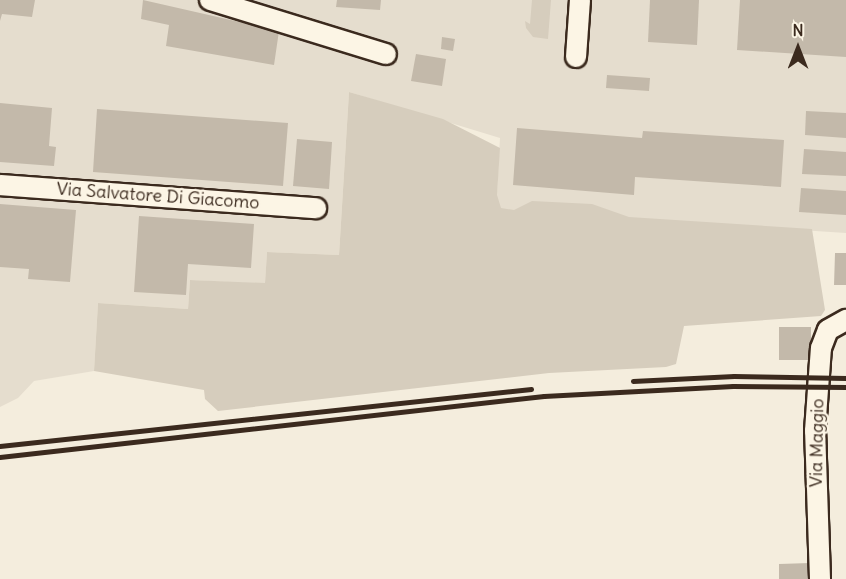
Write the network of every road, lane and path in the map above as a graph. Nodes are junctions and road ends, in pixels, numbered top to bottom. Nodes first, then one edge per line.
1 (210, 0) edge
2 (580, 0) edge
3 (386, 54) dead end
4 (576, 57) dead end
5 (0, 185) edge
6 (316, 207) dead end
7 (846, 320) edge
8 (820, 579) edge

1 - 3 street
2 - 4 street
5 - 6 street, Via Salvatore Di Giacomo
7 - 8 street, Via Maggio

